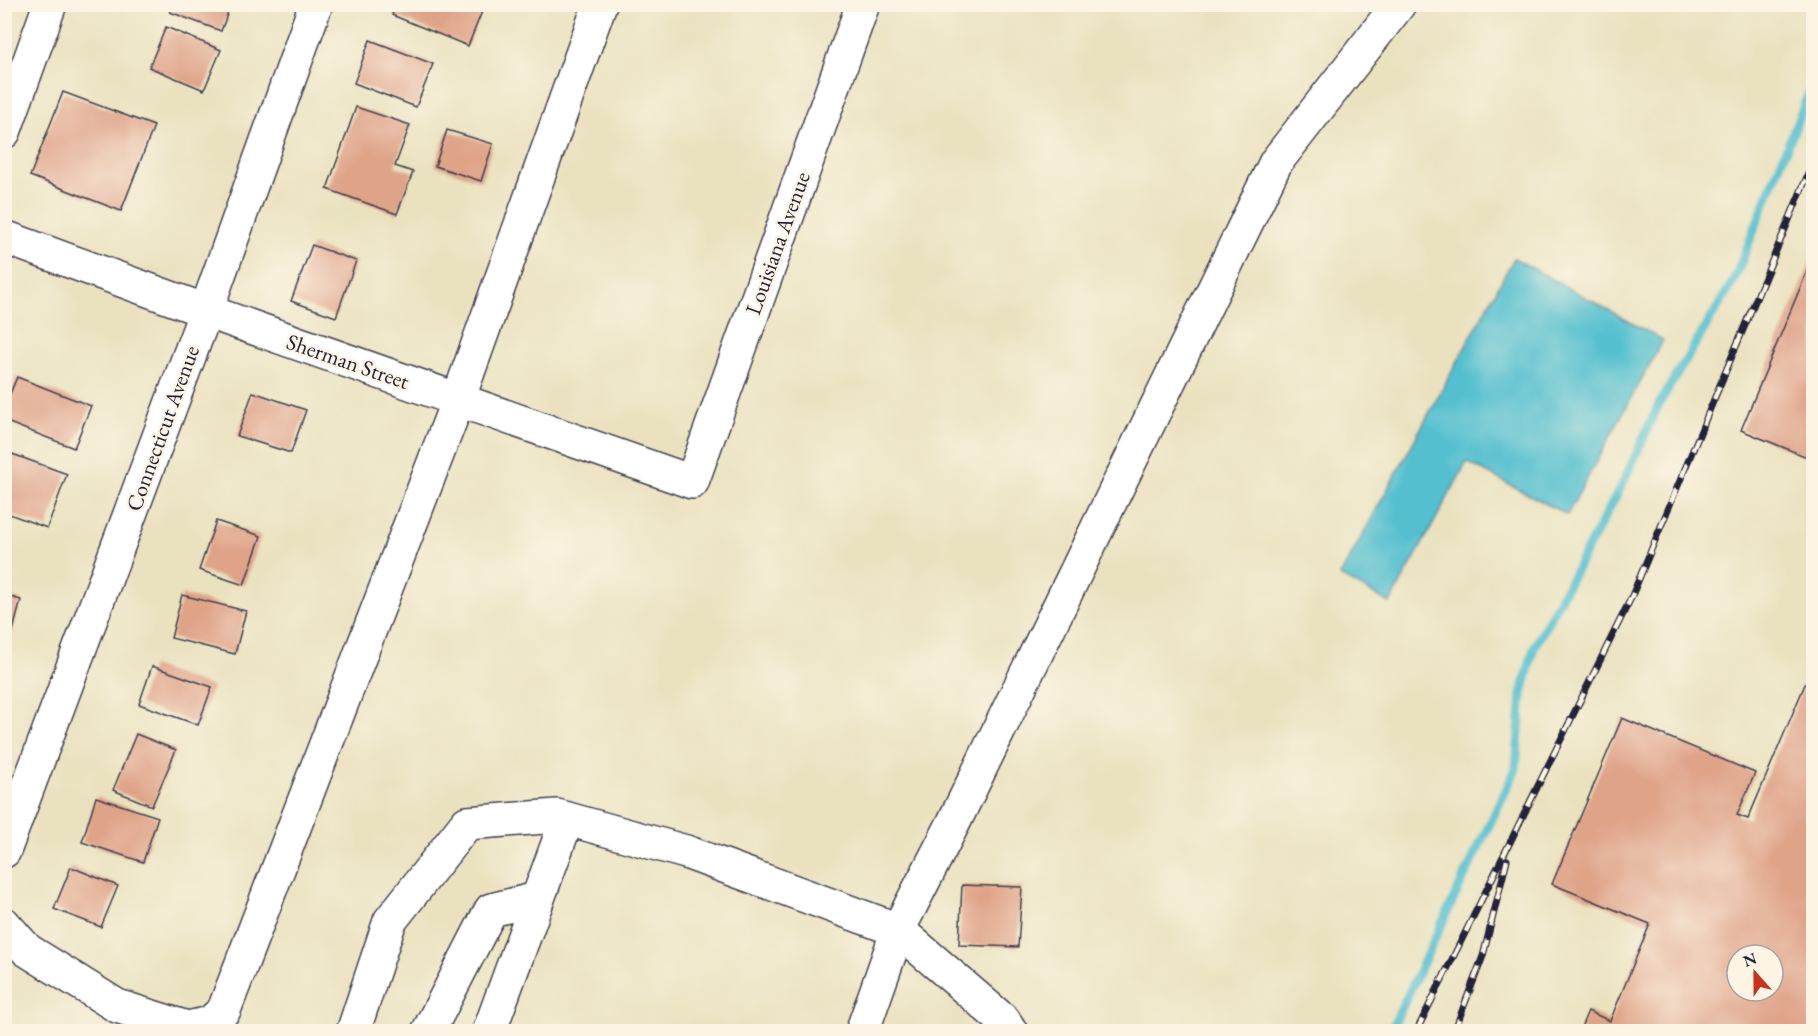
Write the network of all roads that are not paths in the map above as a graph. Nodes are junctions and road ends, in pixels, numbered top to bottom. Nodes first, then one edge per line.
1 (50, 4) edge
2 (316, 4) edge
3 (600, 4) edge
4 (863, 4) edge
5 (1399, 4) edge
6 (4, 132) edge
7 (4, 237) edge
8 (206, 311) junction
9 (458, 400) junction
10 (692, 482) joint
11 (567, 819) junction
12 (4, 851) edge
13 (537, 899) junction
14 (4, 924) edge
15 (898, 930) junction
16 (353, 1032) edge
17 (428, 1032) edge
18 (489, 1032) edge
19 (862, 1032) edge
20 (1011, 1032) edge

1 - 6 street
2 - 8 street, Connecticut Avenue
3 - 9 street
4 - 10 street, Louisiana Avenue
5 - 15 street
7 - 8 street, Sherman Street
8 - 9 street, Sherman Street
8 - 12 street, Connecticut Avenue
9 - 10 street, Sherman Street
9 - 14 street
11 - 13 street
11 - 15 street
11 - 16 street
13 - 17 street
13 - 18 street
15 - 19 street
15 - 20 street

